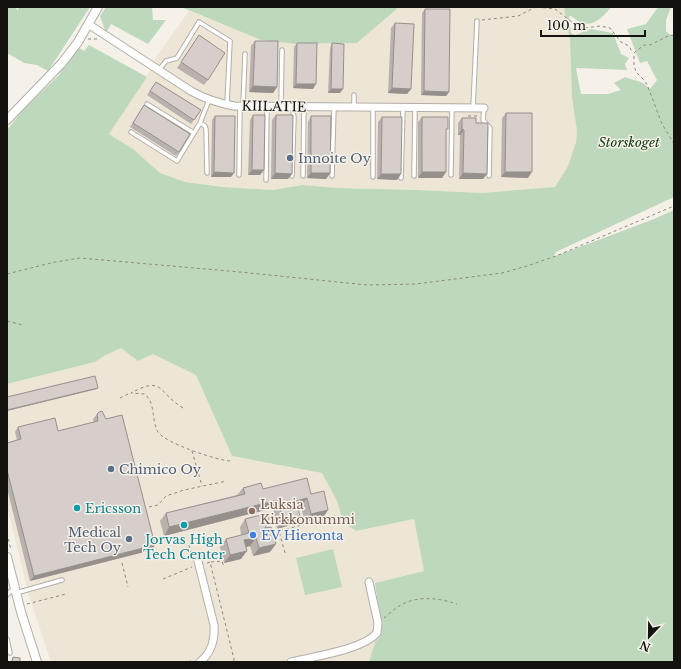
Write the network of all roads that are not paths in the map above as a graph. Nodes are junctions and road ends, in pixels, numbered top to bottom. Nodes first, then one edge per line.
1 (98, 7) edge
2 (477, 21) road end
3 (88, 24) junction
4 (282, 50) dead end
5 (245, 54) dead end
6 (159, 70) junction
7 (354, 95) dead end
8 (209, 100) junction
9 (147, 104) dead end
10 (227, 104) junction
11 (242, 106) junction
12 (267, 106) junction
13 (281, 106) junction
14 (292, 106) junction
15 (304, 106) junction
16 (334, 107) junction
17 (354, 107) junction
18 (373, 107) junction
19 (403, 108) junction
20 (415, 108) junction
21 (452, 108) junction
22 (473, 108) junction
23 (484, 112) joint
24 (7, 120) edge
25 (200, 123) junction
26 (131, 132) dead end
27 (194, 133) junction
28 (207, 174) dead end
29 (239, 175) dead end
30 (451, 175) dead end
31 (292, 176) edge
32 (303, 176) dead end
33 (332, 176) edge
34 (414, 176) dead end
35 (489, 176) edge
36 (373, 177) dead end
37 (401, 178) edge
38 (266, 180) dead end
39 (7, 557) edge
40 (195, 558) road end
41 (62, 580) dead end
42 (369, 582) dead end
43 (15, 590) junction
44 (7, 595) edge
45 (7, 638) edge
46 (10, 653) dead end
47 (199, 659) edge
48 (37, 662) edge
49 (291, 662) edge

1 - 3 street
2 - 22 lane
3 - 6 street, KIILATIE
3 - 24 street
4 - 13 lane
5 - 11 lane
6 - 8 street, KIILATIE
6 - 10 lane
7 - 17 lane
8 - 10 street, KIILATIE
8 - 25 lane
9 - 27 lane
10 - 11 street, KIILATIE
11 - 12 street, KIILATIE
11 - 29 lane
12 - 13 street, KIILATIE
12 - 38 lane
13 - 14 street, KIILATIE
14 - 15 street, KIILATIE
14 - 31 lane
15 - 16 street, KIILATIE
15 - 32 lane
16 - 17 street, KIILATIE
16 - 33 lane
17 - 18 street, KIILATIE
18 - 19 street, KIILATIE
18 - 36 lane
19 - 20 street, KIILATIE
19 - 37 lane
20 - 21 street, KIILATIE
20 - 34 lane
21 - 22 street, KIILATIE
21 - 30 lane
22 - 23 street, KIILATIE
23 - 35 lane
25 - 27 lane
25 - 28 lane
26 - 27 lane
39 - 43 street
40 - 47 street
41 - 43 lane
42 - 49 street
43 - 44 lane
43 - 48 street
45 - 46 lane

